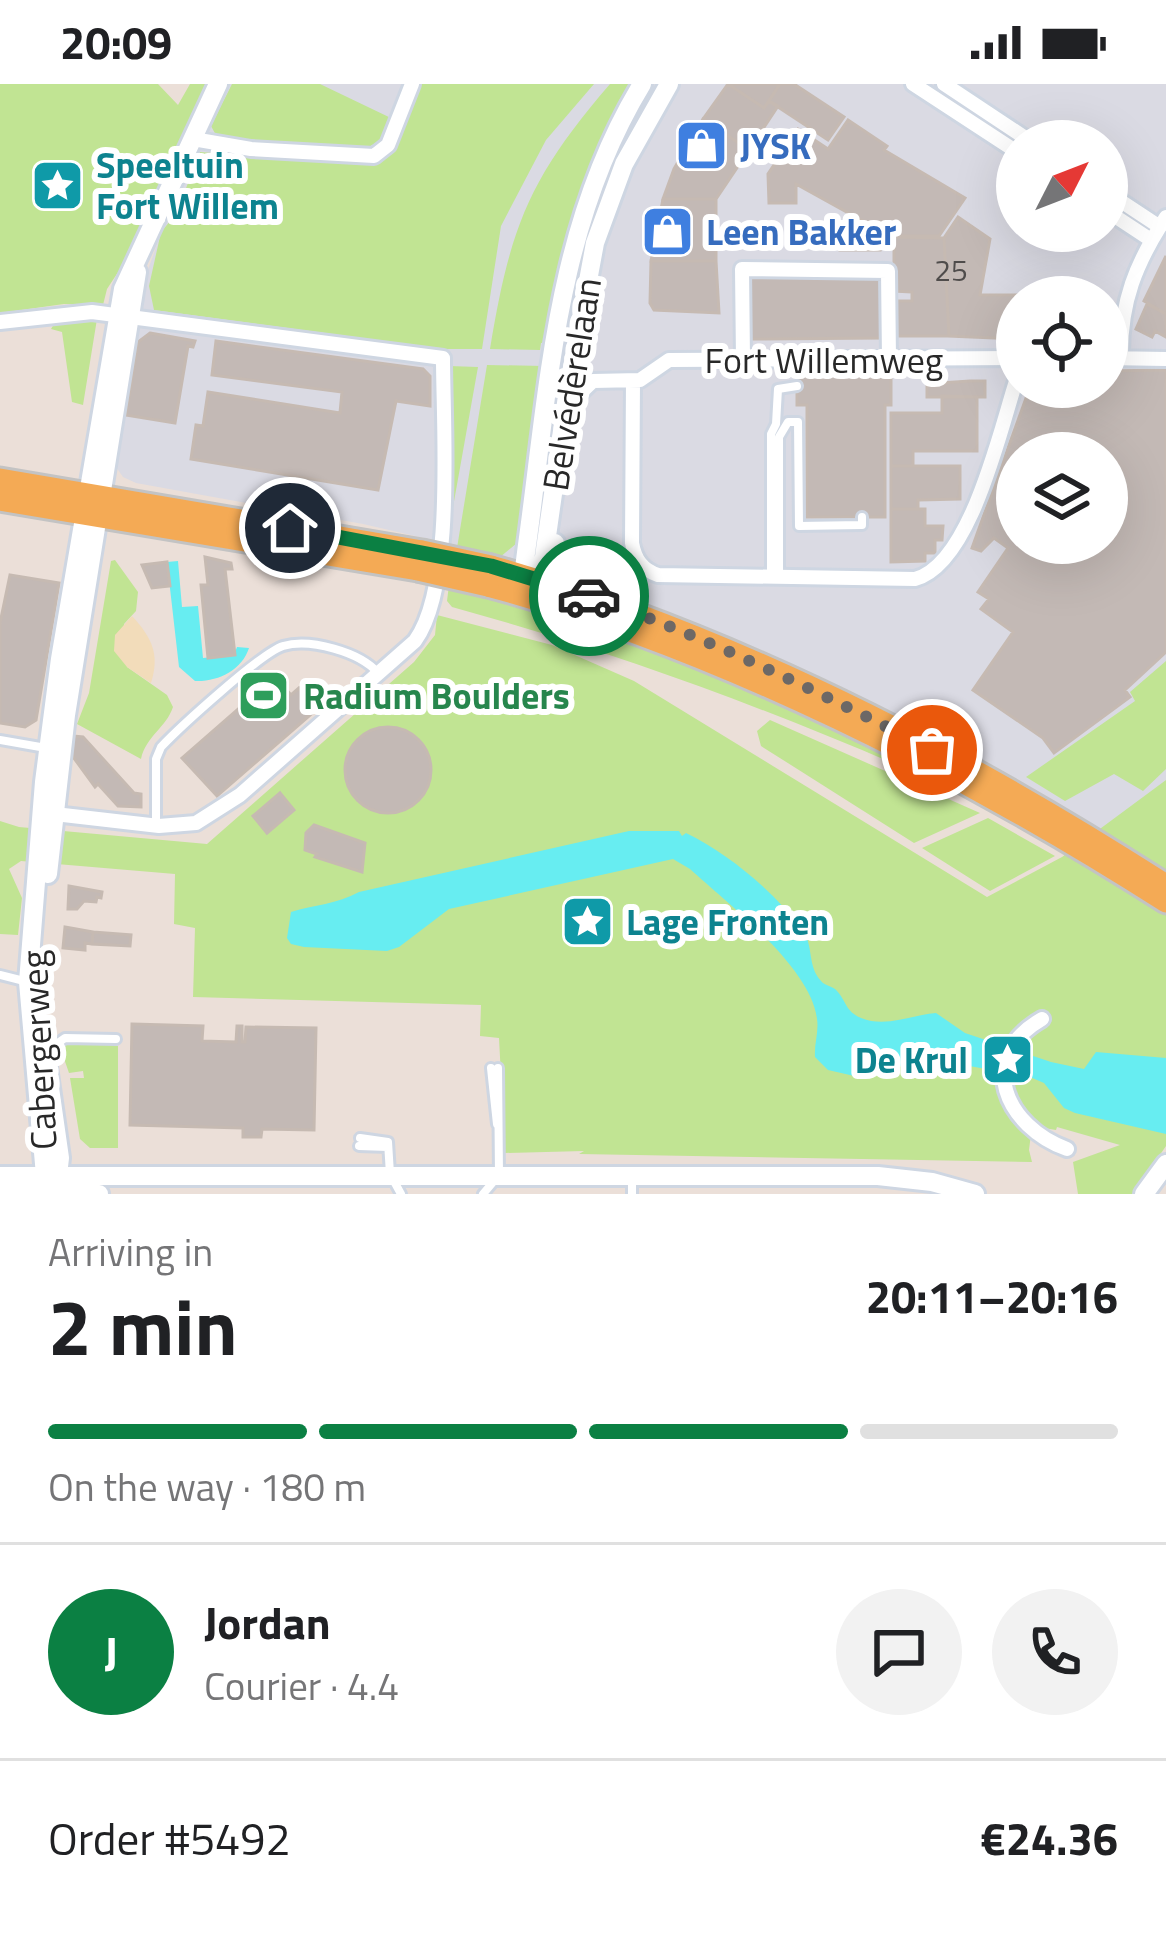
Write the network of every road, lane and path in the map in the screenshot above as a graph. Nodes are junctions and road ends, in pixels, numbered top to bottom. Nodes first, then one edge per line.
1 (218, 84) edge
2 (412, 84) edge
3 (642, 84) edge
4 (669, 84) edge
5 (913, 84) edge
6 (944, 84) edge
7 (998, 120) edge
8 (996, 138) edge
9 (193, 139) junction
10 (1128, 207) edge
11 (1128, 218) edge
12 (1159, 228) edge
13 (1128, 290) edge
14 (124, 315) junction
15 (0, 322) edge
16 (996, 358) edge
17 (1128, 358) edge
18 (742, 359) junction
19 (889, 359) junction
20 (1166, 359) edge
21 (633, 380) junction
22 (797, 386) dead end
23 (573, 391) junction
24 (1007, 408) edge
25 (0, 479) edge
26 (0, 500) edge
27 (93, 506) junction
28 (862, 517) dead end
29 (775, 577) junction
30 (530, 584) junction
31 (583, 594) junction
32 (379, 674) junction
33 (0, 740) edge
34 (54, 749) junction
35 (48, 821) junction
36 (156, 826) junction
37 (1067, 833) junction
38 (1102, 843) junction
39 (44, 863) junction
40 (1166, 871) edge
41 (1166, 885) edge
42 (1166, 902) edge
43 (0, 975) edge
44 (28, 982) junction
45 (1042, 1019) dead end
46 (116, 1039) dead end
47 (44, 1053) junction
48 (494, 1068) dead end
49 (360, 1142) dead end
50 (1067, 1149) dead end
51 (1166, 1164) edge
52 (188, 1174) junction
53 (389, 1174) junction
54 (1166, 1174) edge
55 (0, 1175) edge
56 (499, 1175) junction
57 (53, 1181) edge
58 (632, 1185) edge
59 (0, 1192) edge
60 (99, 1194) edge
61 (199, 1194) edge
62 (401, 1194) edge
63 (483, 1194) edge
64 (975, 1194) edge
65 (1144, 1194) edge
66 (1159, 1194) edge

1 - 9 main road, Cabergerweg
2 - 9 street
3 - 30 main road, Belvédèrelaan
4 - 23 main road, Belvédèrelaan
5 - 8 street
6 - 7 street
9 - 14 main road, Cabergerweg
10 - 12 street
11 - 12 street
12 - 13 street
14 - 15 street
14 - 27 main road, Cabergerweg
14 - 32 street
16 - 19 street, Fort Willemweg
17 - 20 street
18 - 19 street, Fort Willemweg
18 - 19 street
18 - 21 street, Fort Willemweg
21 - 23 street, Fort Willemweg
21 - 29 street
22 - 29 lane
23 - 30 main road, Belvédèrelaan
23 - 31 main road
24 - 29 street
25 - 27 main road
26 - 27 main road
27 - 30 main road, bridge
27 - 34 main road, Cabergerweg
28 - 29 lane
30 - 31 main road
30 - 37 main road
31 - 37 main road
32 - 36 street
32 - 36 lane
33 - 34 lane
34 - 35 main road, Cabergerweg
35 - 36 street
35 - 39 main road, Cabergerweg
37 - 38 main road
37 - 42 main road
38 - 40 main road
38 - 41 main road
39 - 44 main road, Cabergerweg
39 - 47 main road, Cabergerweg
43 - 44 lane
44 - 57 main road, Cabergerweg
45 - 50 street
46 - 47 lane
47 - 57 main road, Cabergerweg
48 - 56 lane
49 - 53 lane
51 - 65 main road
52 - 53 main road
52 - 57 main road
52 - 61 main road
53 - 56 main road
53 - 62 lane
54 - 66 main road
55 - 57 main road
56 - 58 main road
56 - 63 lane
57 - 59 main road
57 - 60 main road
58 - 64 main road

